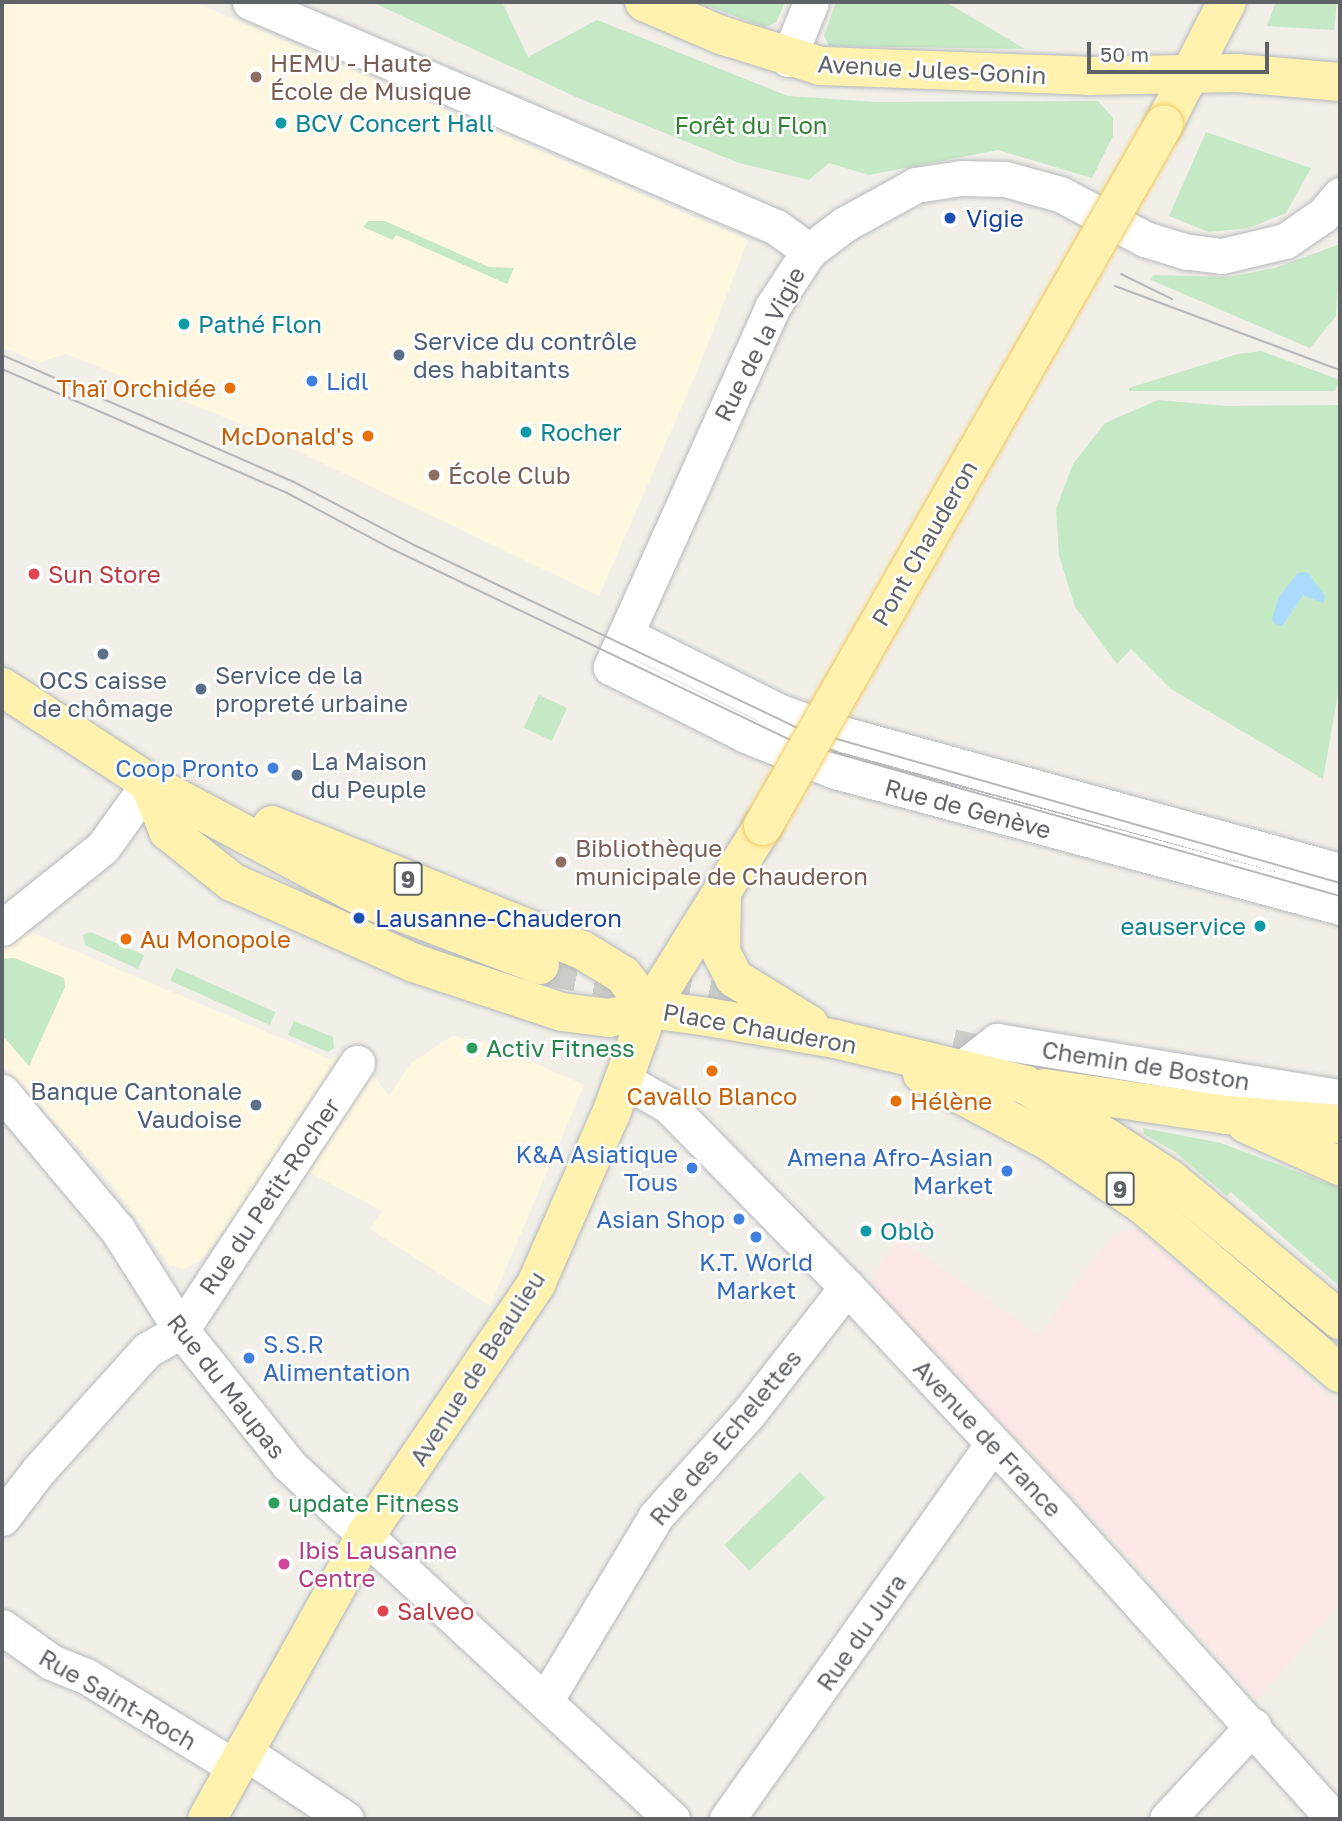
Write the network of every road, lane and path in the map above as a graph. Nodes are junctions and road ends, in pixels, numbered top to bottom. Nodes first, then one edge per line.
1 (250, 2) edge
2 (643, 2) edge
3 (811, 2) edge
4 (1227, 2) edge
5 (788, 59) junction
6 (1190, 73) junction
7 (1340, 82) edge
8 (1340, 195) edge
9 (809, 251) junction
10 (626, 635) junction
11 (611, 667) joint
12 (2, 687) edge
13 (149, 783) junction
14 (1340, 871) edge
15 (722, 891) junction
16 (1340, 907) edge
17 (2, 928) edge
18 (540, 965) tunnel mouth
19 (649, 1009) junction
20 (853, 1043) junction
21 (357, 1063) dead end
22 (961, 1069) junction
23 (623, 1080) junction
24 (1026, 1085) junction
25 (2, 1092) edge
26 (1340, 1097) edge
27 (1227, 1115) junction
28 (1340, 1124) edge
29 (1340, 1166) edge
30 (1160, 1194) junction
31 (847, 1287) junction
32 (1340, 1320) edge
33 (180, 1330) junction
34 (1340, 1347) edge
35 (1340, 1373) edge
36 (993, 1444) junction
37 (2, 1518) edge
38 (365, 1536) junction
39 (2, 1627) edge
40 (545, 1700) junction
41 (1253, 1726) junction
42 (240, 1760) junction
43 (207, 1819) edge
44 (346, 1819) edge
45 (672, 1819) edge
46 (727, 1819) edge
47 (1167, 1819) edge
48 (1334, 1819) edge

1 - 9 street
2 - 5 main road, Avenue Jules-Gonin
3 - 5 street
4 - 6 main road, Pont Chauderon
5 - 6 main road, Avenue Jules-Gonin
6 - 7 main road, Avenue Jules-Gonin
6 - 15 main road, Pont Chauderon, bridge
8 - 9 street, Rue de la Vigie
9 - 10 street, Rue de la Vigie
10 - 11 street, Rue de la Vigie
10 - 14 street, Rue de Genève
11 - 16 street, Rue de Genève
12 - 13 main road, 9
13 - 17 street
13 - 18 main road, 9
13 - 19 main road, Place Chauderon / 9
13 - 19 main road, Place Chauderon / 9
15 - 19 main road, Pont Chauderon
15 - 20 main road
19 - 20 main road, Place Chauderon / 9
19 - 23 main road, Avenue de Beaulieu
20 - 22 main road, 9
20 - 30 main road, 9
21 - 33 street, Rue du Petit-Rocher
22 - 24 main road, 9
22 - 26 street, Chemin de Boston
23 - 31 street, Avenue de France
23 - 38 main road, Avenue de Beaulieu
24 - 27 main road
24 - 30 main road, 9
25 - 33 street, Rue du Maupas
27 - 28 main road
27 - 29 main road
30 - 32 main road, 9
30 - 34 main road, 9
30 - 35 main road, 9
31 - 36 street, Avenue de France
31 - 40 street, Rue des Echelettes
33 - 37 street
33 - 38 street, Rue du Maupas
36 - 41 street, Avenue de France
36 - 46 street, Rue du Jura
38 - 40 street, Rue du Maupas
38 - 42 main road, Avenue de Beaulieu
39 - 42 street, Rue Saint-Roch
40 - 45 street, Rue du Maupas
41 - 47 street
41 - 48 street, Avenue de France
42 - 43 main road, Avenue de Beaulieu
42 - 44 street, Rue Saint-Roch

